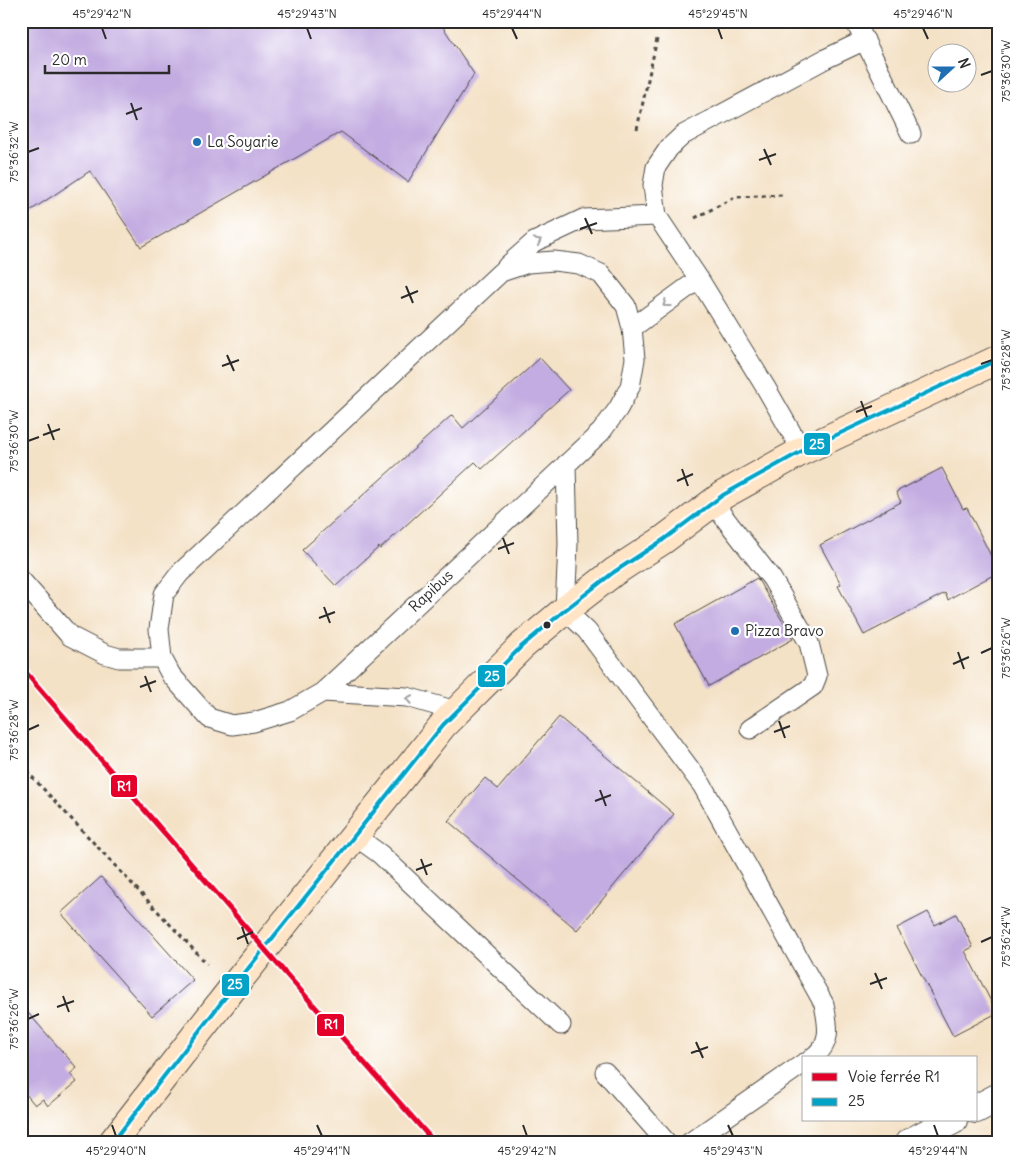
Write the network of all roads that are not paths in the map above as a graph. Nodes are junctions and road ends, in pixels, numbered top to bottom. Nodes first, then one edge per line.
1 (855, 21) edge
2 (865, 40) junction
3 (911, 134) dead end
4 (657, 216) junction
5 (501, 272) junction
6 (699, 279) junction
7 (632, 328) junction
8 (999, 359) edge
9 (802, 451) junction
10 (566, 464) junction
11 (713, 503) junction
12 (21, 580) edge
13 (565, 610) junction
14 (162, 658) junction
15 (323, 692) junction
16 (456, 711) junction
17 (750, 729) dead end
18 (355, 836) junction
19 (561, 1025) dead end
20 (815, 1056) edge
21 (802, 1064) edge
22 (605, 1072) dead end
23 (999, 1097) edge
24 (978, 1108) edge
25 (949, 1122) edge
26 (112, 1143) edge
27 (667, 1143) edge
28 (689, 1143) edge
29 (909, 1143) edge

1 - 2 lane
2 - 3 lane
2 - 4 lane
5 -> 4 lane, Rapibus
4 - 6 lane
5 - 7 lane, Rapibus
5 - 14 lane, Rapibus
6 -> 7 lane
6 - 9 lane
7 - 10 lane, Rapibus
8 - 9 main road
9 - 11 main road
10 - 13 lane
10 - 15 lane, Rapibus
11 - 13 main road
11 - 17 lane
12 - 14 lane
13 - 16 main road
13 - 20 lane
14 - 15 lane, Rapibus
16 -> 15 lane
16 - 18 main road
18 - 19 lane
18 - 26 main road
21 - 28 lane
22 - 27 lane
23 - 24 street
25 - 29 street

